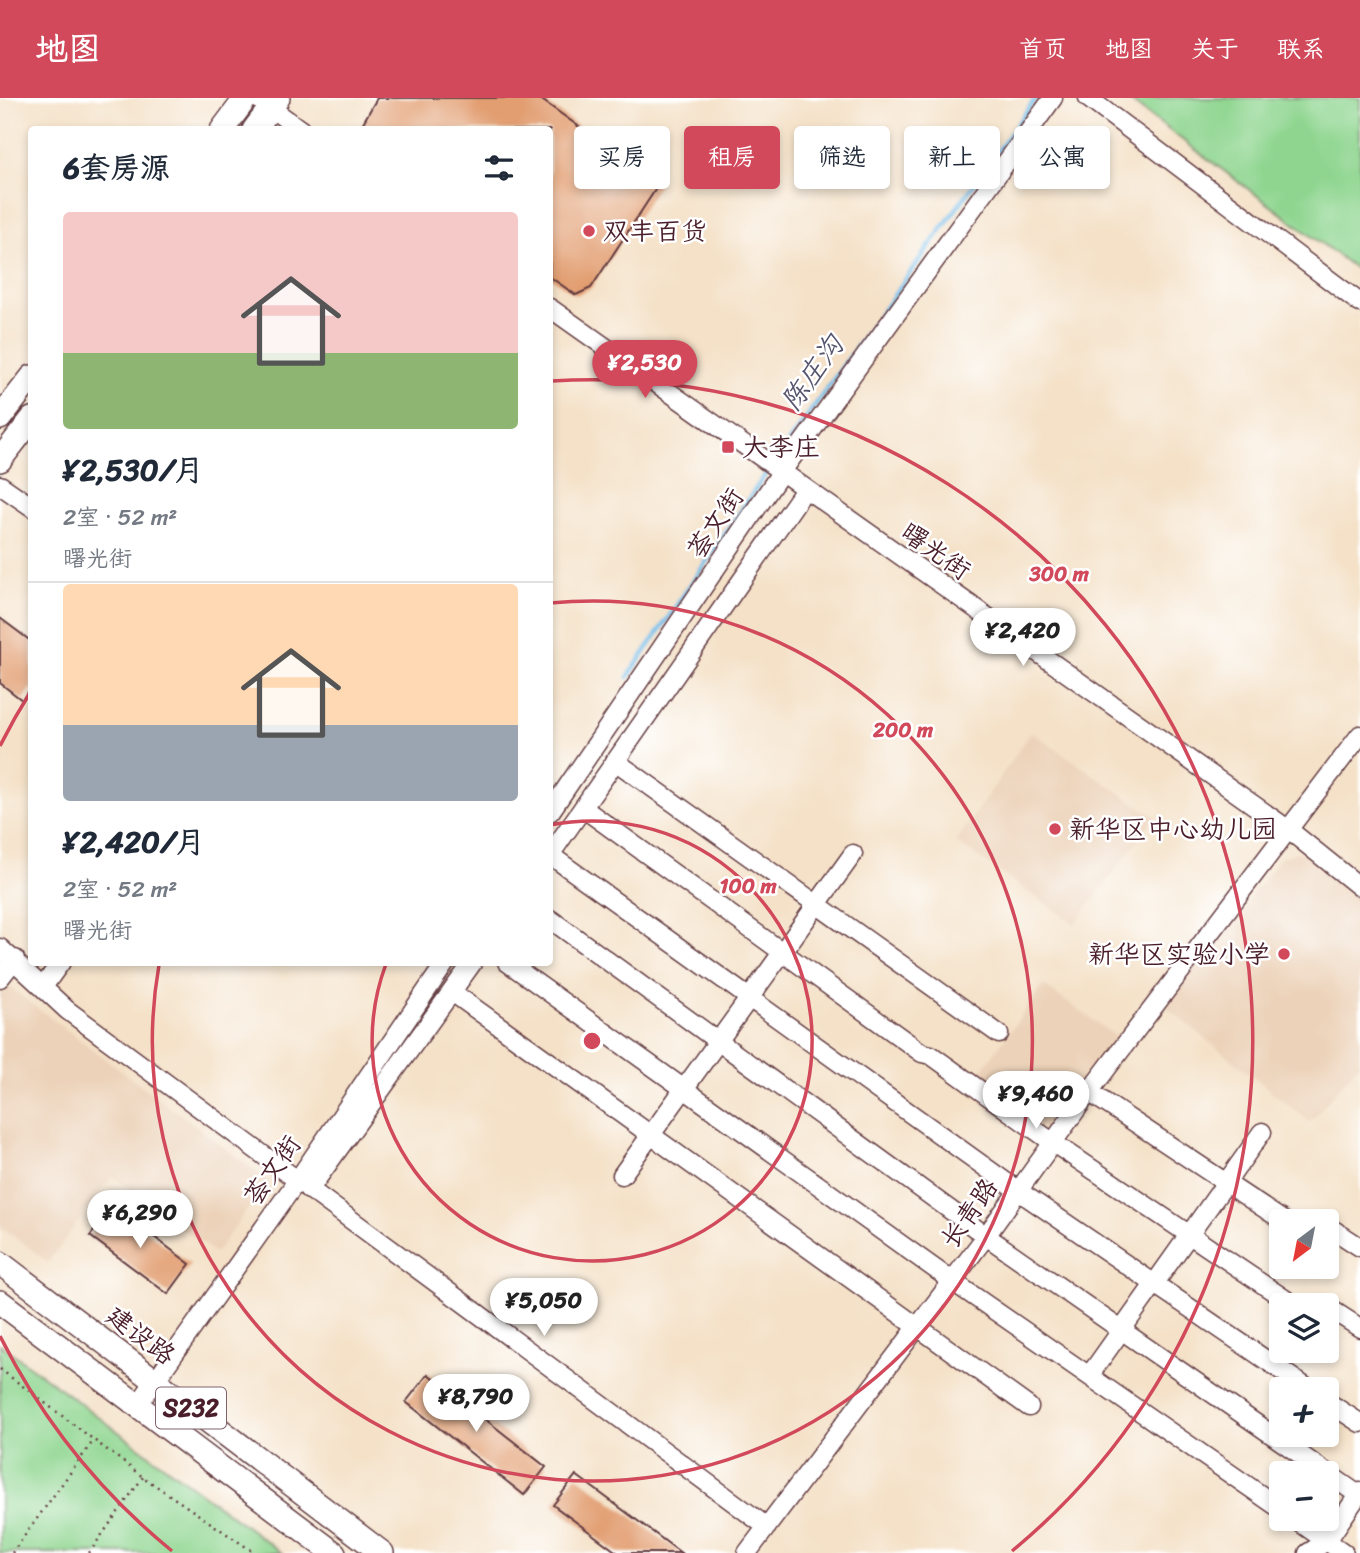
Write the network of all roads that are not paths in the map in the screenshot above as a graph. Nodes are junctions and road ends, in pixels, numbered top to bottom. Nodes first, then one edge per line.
1 (246, 98) edge
2 (1053, 98) edge
3 (1088, 98) edge
4 (269, 101) edge
5 (225, 126) edge
6 (256, 126) edge
7 (297, 126) edge
8 (1360, 303) edge
9 (553, 310) edge
10 (28, 382) edge
11 (0, 418) edge
12 (28, 424) edge
13 (0, 460) edge
14 (772, 468) junction
15 (0, 485) edge
16 (804, 491) junction
17 (28, 504) edge
18 (1360, 735) edge
19 (615, 761) junction
20 (556, 789) edge
21 (583, 808) junction
22 (1289, 830) junction
23 (553, 851) edge
24 (853, 854) dead end
25 (553, 857) edge
26 (1360, 887) edge
27 (817, 905) junction
28 (553, 921) edge
29 (0, 948) edge
30 (783, 951) junction
31 (15, 959) junction
32 (58, 966) edge
33 (443, 966) edge
34 (469, 966) edge
35 (513, 966) edge
36 (0, 978) edge
37 (43, 987) junction
38 (452, 992) junction
39 (749, 999) junction
40 (999, 1034) dead end
41 (718, 1041) junction
42 (684, 1089) junction
43 (1089, 1092) junction
44 (1262, 1132) dead end
45 (650, 1135) junction
46 (1052, 1142) junction
47 (622, 1175) dead end
48 (1227, 1183) junction
49 (303, 1186) junction
50 (1017, 1190) junction
51 (1269, 1211) edge
52 (1191, 1233) junction
53 (1339, 1233) edge
54 (986, 1237) junction
55 (1360, 1247) edge
56 (0, 1263) edge
57 (952, 1281) junction
58 (1155, 1284) junction
59 (1278, 1293) edge
60 (0, 1302) edge
61 (1339, 1314) edge
62 (916, 1328) junction
63 (1360, 1328) edge
64 (1121, 1331) junction
65 (1089, 1376) junction
66 (1291, 1377) edge
67 (155, 1381) junction
68 (138, 1405) junction
69 (1029, 1407) dead end
70 (1339, 1409) edge
71 (1360, 1423) edge
72 (1359, 1494) edge
73 (1269, 1501) edge
74 (767, 1527) junction
75 (1312, 1531) edge
76 (1327, 1541) junction
77 (334, 1553) edge
78 (382, 1553) edge
79 (747, 1553) edge
80 (1308, 1553) edge
81 (1344, 1553) edge

1 - 5 main road
2 - 14 street, 荟文街
3 - 8 street
4 - 6 main road
4 - 7 street
9 - 14 street, 曙光街
10 - 11 main road
12 - 13 main road
14 - 16 street, 曙光街
14 - 20 street, 荟文街
15 - 17 street
16 - 19 street
16 - 22 street, 曙光街
18 - 22 street, 长青路
19 - 21 street
19 - 27 street
21 - 23 street
21 - 30 street
22 - 26 street, 曙光街
22 - 43 street, 长青路
24 - 27 street
25 - 39 street
27 - 30 street
27 - 40 street
28 - 41 street
29 - 31 street
30 - 39 street
30 - 46 street
31 - 36 street
31 - 37 street
32 - 37 street
33 - 49 street, 荟文街
34 - 38 street
35 - 42 street
37 - 49 street
38 - 45 street
38 - 49 street
39 - 41 street
39 - 50 street
41 - 42 street
41 - 54 street
42 - 45 street
42 - 57 street
43 - 46 street, 长青路
43 - 48 street
44 - 48 street
45 - 47 street
45 - 62 street
46 - 50 street, 长青路
46 - 52 street
48 - 51 street
48 - 52 street
49 - 67 street, 荟文街
49 - 74 street
50 - 54 street, 长青路
50 - 58 street
52 - 58 street
52 - 59 street
53 - 55 street
54 - 57 street, 长青路
54 - 64 street
56 - 67 main road, 建设路 / S232
57 - 62 street, 长青路
57 - 65 street
58 - 64 street
58 - 66 street
60 - 68 main road, S232
61 - 63 street
62 - 69 street
62 - 74 street, 长青路
64 - 65 street
64 - 72 street
65 - 73 street
67 - 68 street, 荟文街
67 - 78 main road, 建设路 / S232
68 - 77 main road, S232
70 - 71 street
72 - 76 street
74 - 79 street, 长青路
75 - 76 street
76 - 80 street
76 - 81 street

